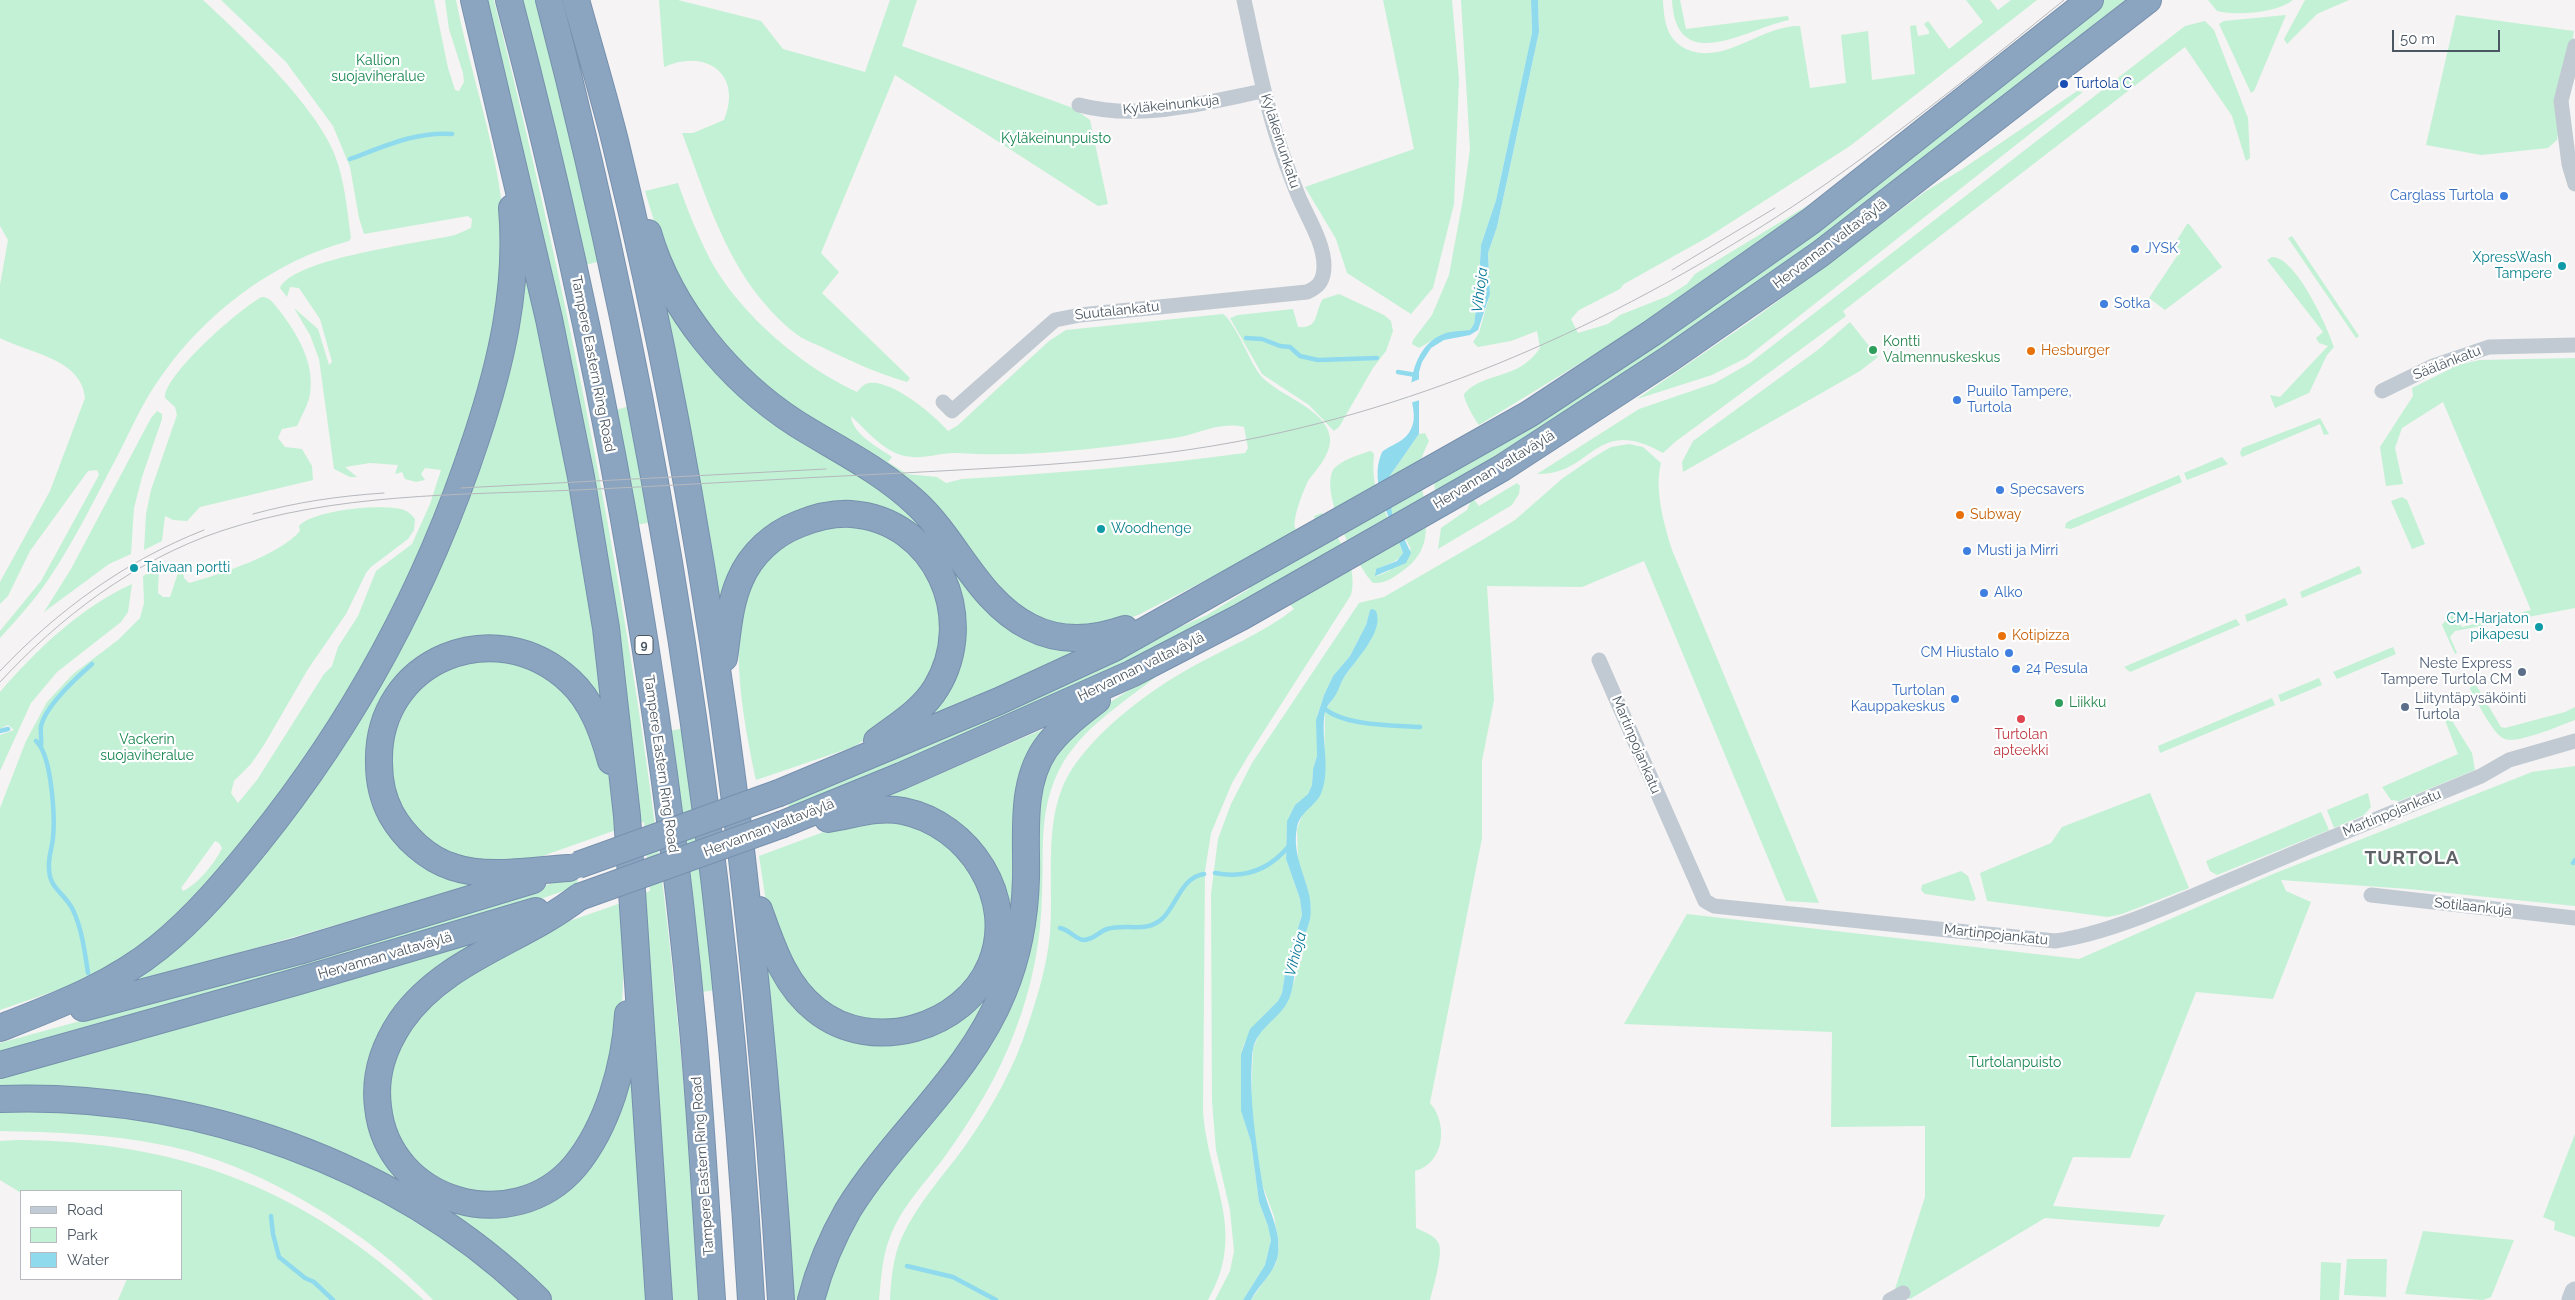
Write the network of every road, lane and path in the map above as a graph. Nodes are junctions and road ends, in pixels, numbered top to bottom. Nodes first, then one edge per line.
1 (474, 0) edge
2 (509, 0) edge
3 (549, 0) edge
4 (576, 0) edge
5 (1244, 0) edge
6 (2090, 0) edge
7 (2148, 0) edge
8 (2575, 46) edge
9 (1263, 91) junction
10 (1079, 105) dead end
11 (508, 138) junction
12 (614, 138) junction
13 (2575, 184) edge
14 (1322, 279) joint
15 (2575, 345) edge
16 (2382, 391) dead end
17 (943, 402) dead end
18 (1200, 599) junction
19 (1600, 660) dead end
20 (1132, 674) junction
21 (720, 691) junction
22 (2575, 741) edge
23 (844, 767) junction
24 (627, 816) junction
25 (783, 824) junction
26 (573, 867) junction
27 (744, 869) junction
28 (2372, 895) dead end
29 (580, 897) junction
30 (2575, 918) edge
31 (634, 921) junction
32 (0, 1029) edge
33 (0, 1065) edge
34 (0, 1099) edge
35 (2575, 1292) edge
36 (538, 1300) edge
37 (659, 1300) edge
38 (712, 1300) edge
39 (751, 1300) edge
40 (781, 1300) edge
41 (811, 1300) edge
42 (2572, 1300) edge

1 - 11 highway
2 - 38 highway, Tampere Eastern Ring Road / 9
3 - 39 highway
4 - 12 highway
5 - 9 street, Kyläkeinunkatu
6 - 18 highway, Hervannan valtaväylä
7 - 20 highway, Hervannan valtaväylä
8 - 13 street
9 - 10 street, Kyläkeinunkuja
9 - 14 street, Kyläkeinunkatu
11 - 24 highway
11 - 32 highway
12 - 18 highway
12 - 21 highway
14 - 17 street, Suutalankatu
15 - 16 street, Säälänkatu
18 - 23 highway, Hervannan valtaväylä
19 - 22 street, Martinpojankatu
20 - 25 highway, Hervannan valtaväylä
20 - 41 highway
21 - 23 highway
21 - 27 highway
23 - 26 highway, Hervannan valtaväylä, bridge
24 - 26 highway
24 - 31 highway
25 - 27 highway
25 - 29 highway, Hervannan valtaväylä, bridge
26 - 32 highway, Hervannan valtaväylä
27 - 40 highway
28 - 30 street, Sotilaankuja
29 - 31 highway
29 - 33 highway, Hervannan valtaväylä
31 - 37 highway
34 - 36 highway
35 - 42 main road

